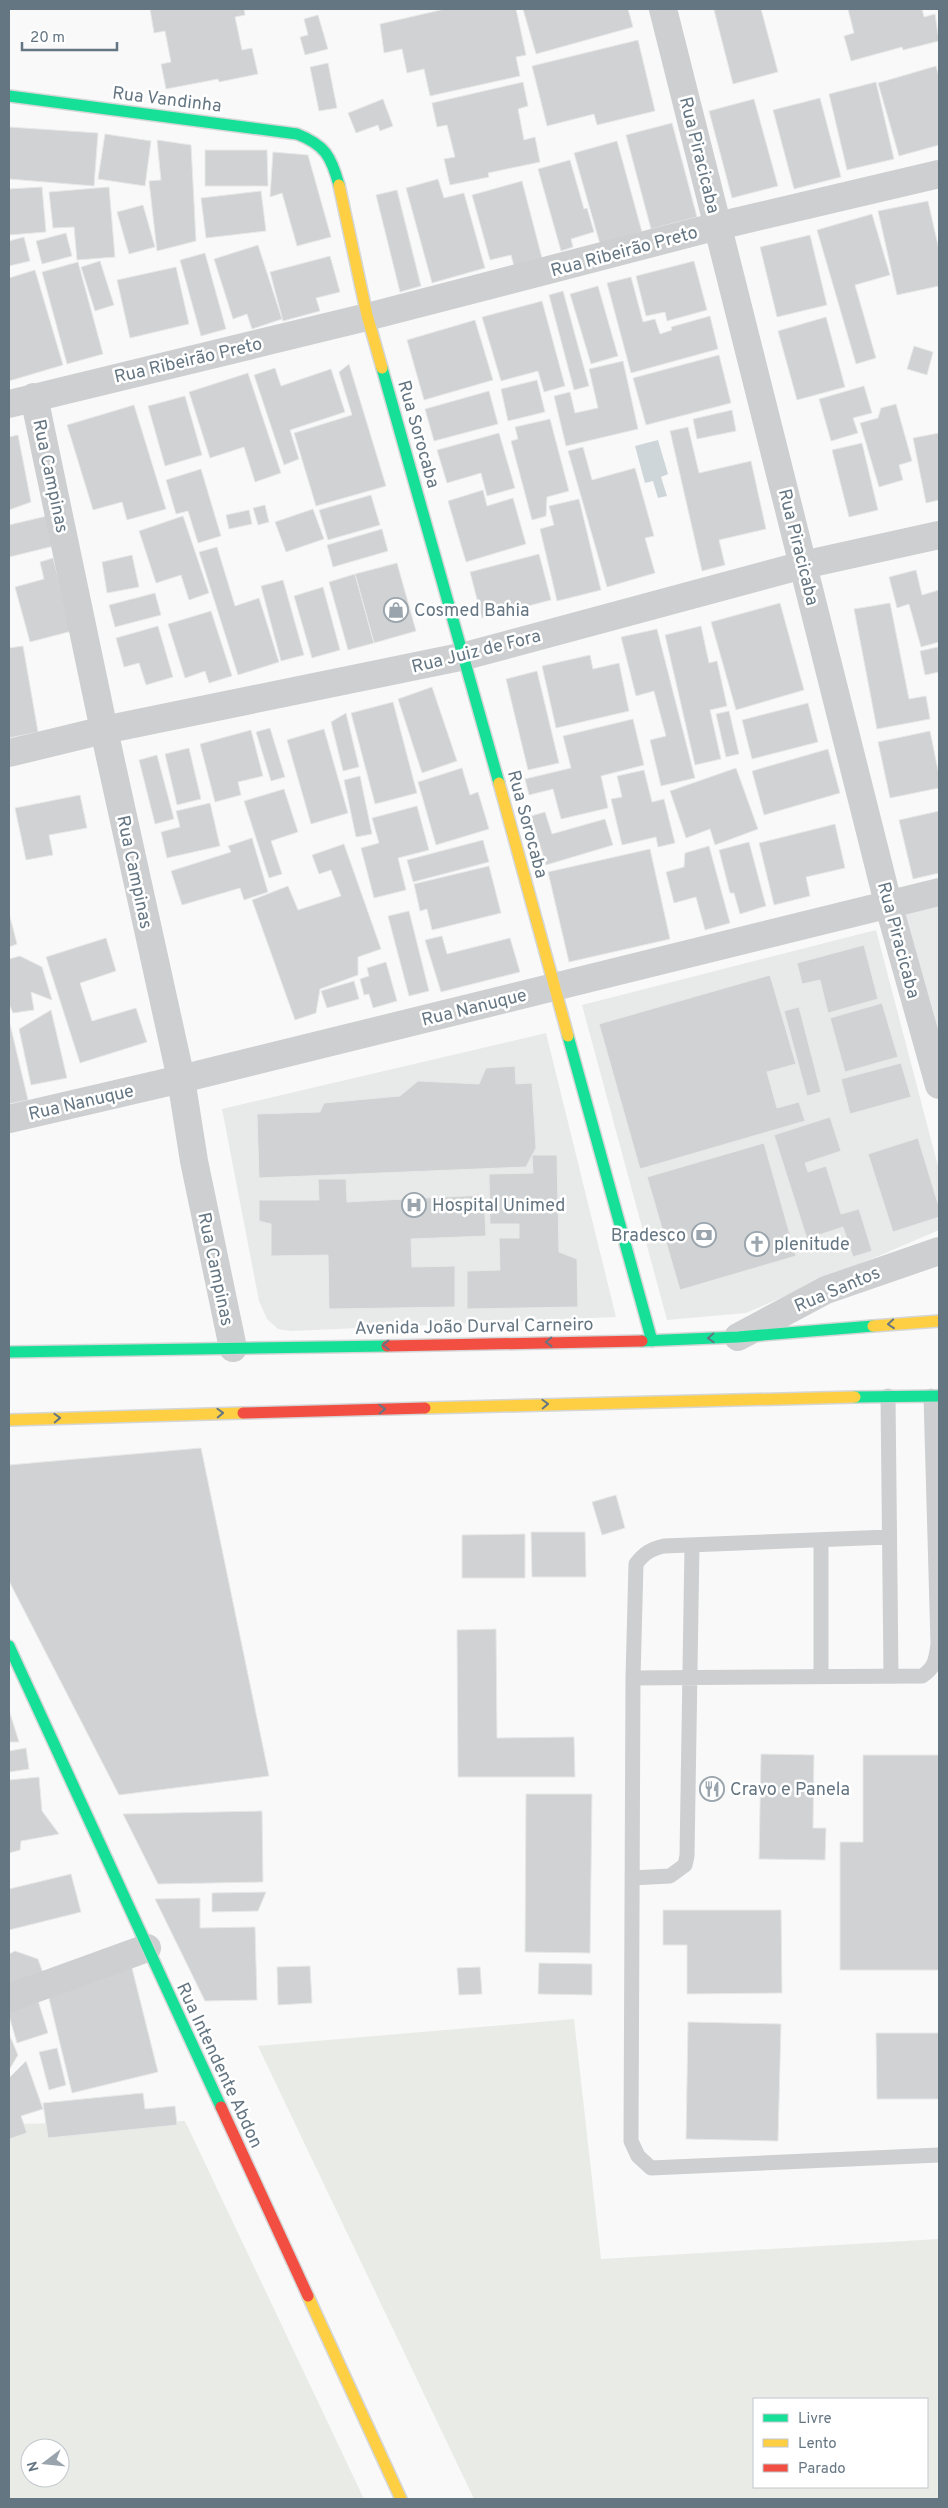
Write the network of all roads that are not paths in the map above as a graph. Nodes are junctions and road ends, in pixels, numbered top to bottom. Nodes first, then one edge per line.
1 (663, 9) edge
2 (9, 96) edge
3 (939, 174) edge
4 (718, 226) junction
5 (367, 317) junction
6 (22, 400) edge
7 (939, 535) edge
8 (803, 565) junction
9 (465, 656) junction
10 (104, 730) junction
11 (9, 753) edge
12 (939, 892) edge
13 (888, 903) junction
14 (554, 987) junction
15 (181, 1079) junction
16 (939, 1085) edge
17 (9, 1119) edge
18 (939, 1251) edge
19 (939, 1320) edge
20 (738, 1337) junction
21 (652, 1341) junction
22 (232, 1348) junction
23 (9, 1352) edge
24 (888, 1396) junction
25 (935, 1396) edge
26 (9, 1420) edge
27 (890, 1537) junction
28 (821, 1540) junction
29 (692, 1545) junction
30 (9, 1646) edge
31 (821, 1675) junction
32 (891, 1675) junction
33 (689, 1677) junction
34 (633, 1678) junction
35 (632, 1878) junction
36 (147, 1948) junction
37 (9, 1998) edge
38 (939, 2155) edge
39 (401, 2499) edge

1 - 4 street, Rua Piracicaba
2 - 5 street, Rua Vandinha
3 - 4 street, Rua Ribeirão Preto
4 - 5 street, Rua Ribeirão Preto
4 - 8 street, Rua Piracicaba
5 - 6 street, Rua Ribeirão Preto
5 - 9 street, Rua Sorocaba
6 - 10 street, Rua Campinas
7 - 8 street, Rua Juiz de Fora
8 - 9 street, Rua Juiz de Fora
8 - 13 street, Rua Piracicaba
9 - 10 street, Rua Juiz de Fora
9 - 14 street, Rua Sorocaba
10 - 11 street, Rua Juiz de Fora
10 - 15 street, Rua Campinas
12 - 13 street, Rua Nanuque
13 - 14 street, Rua Nanuque
13 - 16 street, Rua Piracicaba
14 - 15 street, Rua Nanuque
14 - 21 street, Rua Sorocaba
15 - 17 street, Rua Nanuque
15 - 22 street, Rua Campinas
18 - 20 street, Rua Santos
19 -> 20 street, Avenida João Durval Carneiro
20 -> 21 street, Avenida João Durval Carneiro
21 -> 22 street, Avenida João Durval Carneiro
22 - 23 street, Avenida João Durval Carneiro
24 - 25 street
26 -> 24 street
24 - 27 lane
25 - 32 lane
27 - 28 lane
27 - 32 lane
28 - 29 lane
28 - 31 lane
29 - 33 lane
29 - 34 lane
30 - 36 street, Rua Intendente Abdon
31 - 32 lane
31 - 33 lane
33 - 34 lane
33 - 35 lane
34 - 35 lane
35 - 38 lane
36 - 37 street
36 - 39 street, Rua Intendente Abdon

